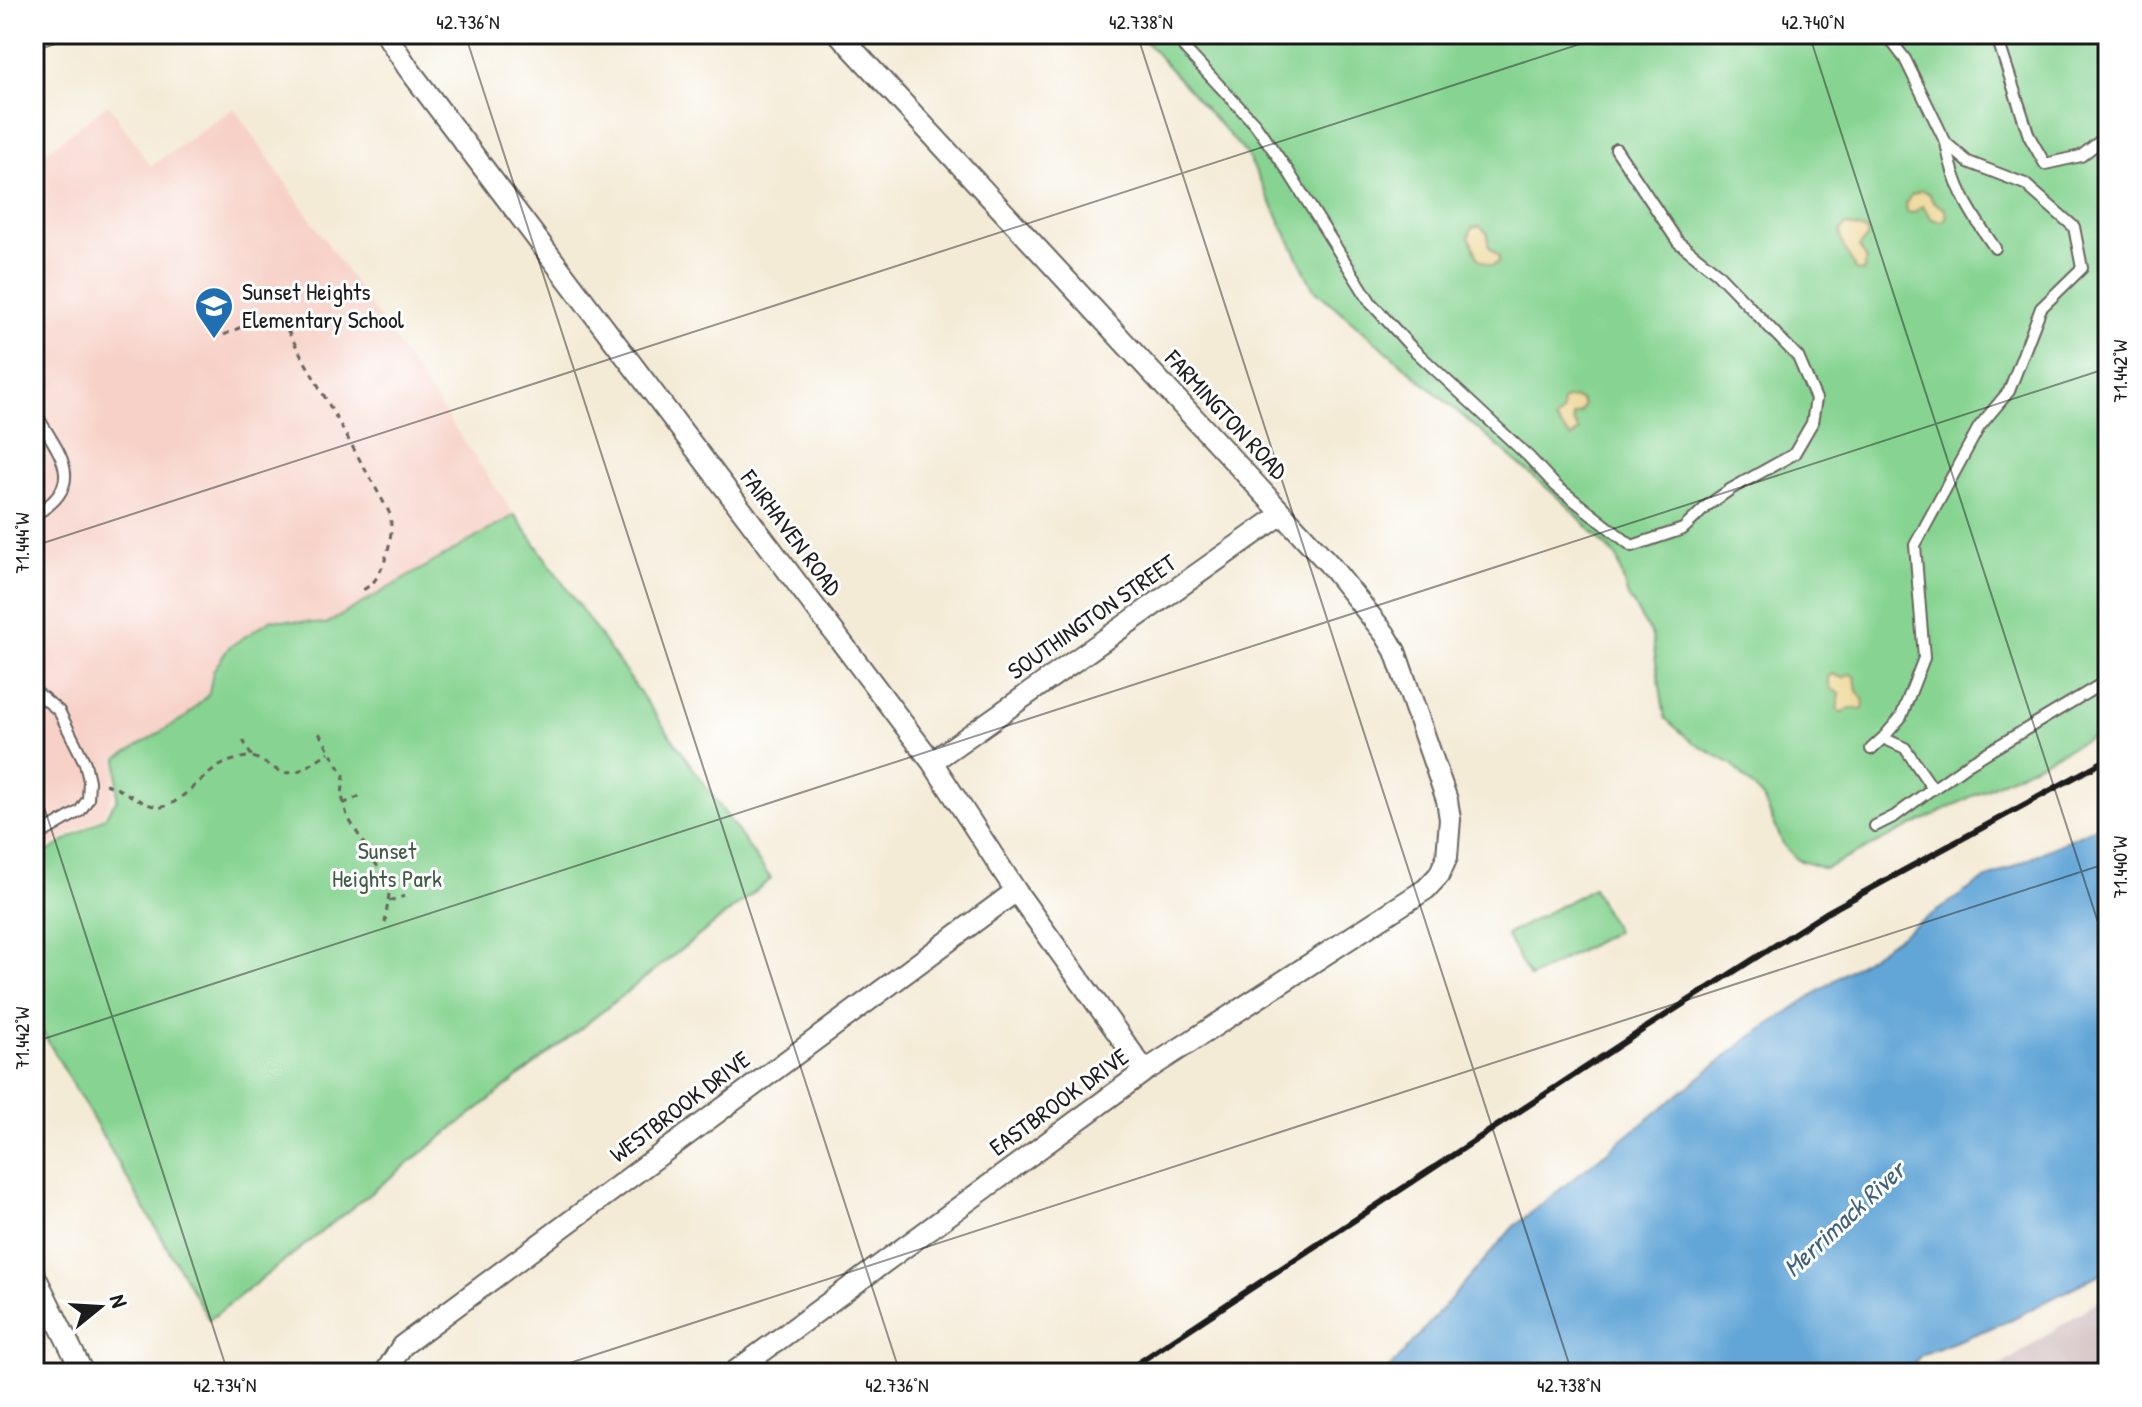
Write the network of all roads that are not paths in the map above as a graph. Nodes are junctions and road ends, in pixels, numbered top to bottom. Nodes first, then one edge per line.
1 (386, 34) edge
2 (839, 34) edge
3 (1177, 34) edge
4 (1886, 34) edge
5 (1996, 34) edge
6 (2108, 135) edge
7 (1946, 143) junction
8 (1616, 149) dead end
9 (1995, 248) dead end
10 (34, 411) edge
11 (1282, 514) junction
12 (34, 515) edge
13 (2108, 680) edge
14 (34, 690) edge
15 (1883, 738) junction
16 (1871, 749) dead end
17 (932, 762) junction
18 (1933, 788) junction
19 (1875, 826) dead end
20 (34, 838) edge
21 (1426, 889) joint
22 (1016, 891) junction
23 (1145, 1071) junction
24 (34, 1274) edge
25 (83, 1373) edge
26 (385, 1373) edge
27 (733, 1373) edge

1 - 17 street, FAIRHAVEN ROAD
2 - 11 street, FARMINGTON ROAD
3 - 8 lane
4 - 7 lane
5 - 6 lane
7 - 9 lane
7 - 15 lane
10 - 12 lane
11 - 17 street, SOUTHINGTON STREET
11 - 21 street, FARMINGTON ROAD
13 - 18 lane
14 - 20 lane
15 - 16 lane
15 - 18 lane
17 - 22 street, FAIRHAVEN ROAD
18 - 19 lane
21 - 23 street, EASTBROOK DRIVE
22 - 23 street, FAIRHAVEN ROAD
22 - 26 street, WESTBROOK DRIVE
23 - 27 street, EASTBROOK DRIVE
24 - 25 street

